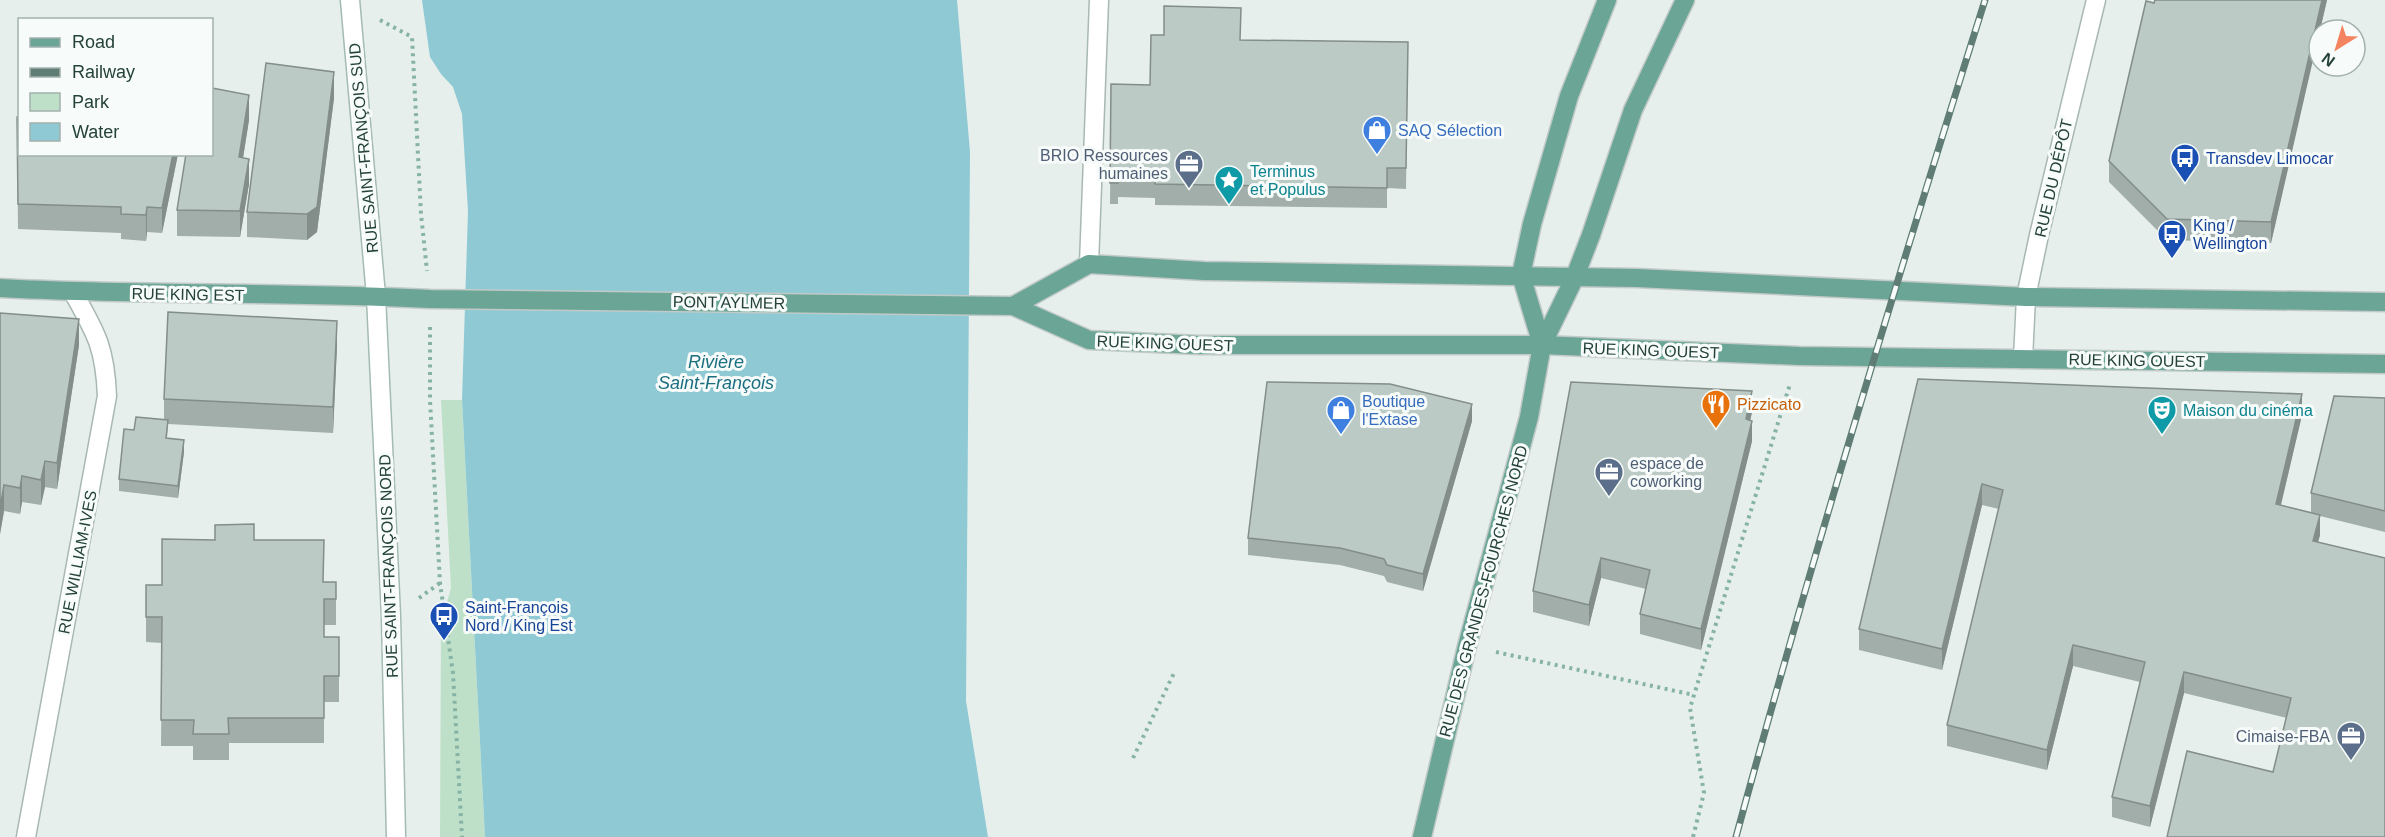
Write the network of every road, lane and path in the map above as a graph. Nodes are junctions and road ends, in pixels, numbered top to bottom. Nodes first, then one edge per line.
1 (350, 0) edge
2 (1099, 0) edge
3 (1607, 0) edge
4 (1685, 0) edge
5 (2096, 0) edge
6 (377, 10) dead end
7 (412, 37) dead end
8 (1089, 264) junction
9 (1521, 275) junction
10 (1574, 279) junction
11 (0, 288) edge
12 (73, 292) junction
13 (376, 296) junction
14 (2026, 297) junction
15 (2385, 302) edge
16 (1013, 306) junction
17 (1542, 345) junction
18 (1799, 356) junction
19 (2023, 359) junction
20 (2385, 364) edge
21 (440, 583) dead end
22 (1467, 646) junction
23 (1175, 671) dead end
24 (1694, 695) junction
25 (1133, 758) dead end
26 (26, 837) edge
27 (396, 837) edge
28 (462, 837) edge
29 (1422, 837) edge
30 (1693, 837) edge

1 - 13 street, RUE SAINT-FRANÇOIS SUD
2 - 8 street
3 - 9 main road
4 - 10 main road
5 - 14 street, RUE DU DÉPÔT
6 - 7 path
8 - 9 main road
8 - 16 main road
9 - 10 main road
9 - 17 main road
10 - 14 main road
10 - 17 main road
11 - 12 main road, RUE KING EST
12 - 13 main road, RUE KING EST
12 - 26 street, RUE WILLIAM-IVES
13 - 16 main road, PONT AYLMER
13 - 27 street, RUE SAINT-FRANÇOIS NORD
14 - 15 main road
14 - 19 street, RUE DU DÉPÔT
16 - 17 main road, RUE KING OUEST
17 - 18 main road, RUE KING OUEST
17 - 22 main road, RUE DES GRANDES-FOURCHES NORD
18 - 19 main road, RUE KING OUEST
18 - 24 path
19 - 20 main road, RUE KING OUEST
21 - 28 path
22 - 24 path
22 - 29 main road, RUE DES GRANDES-FOURCHES NORD
23 - 25 path
24 - 30 path

